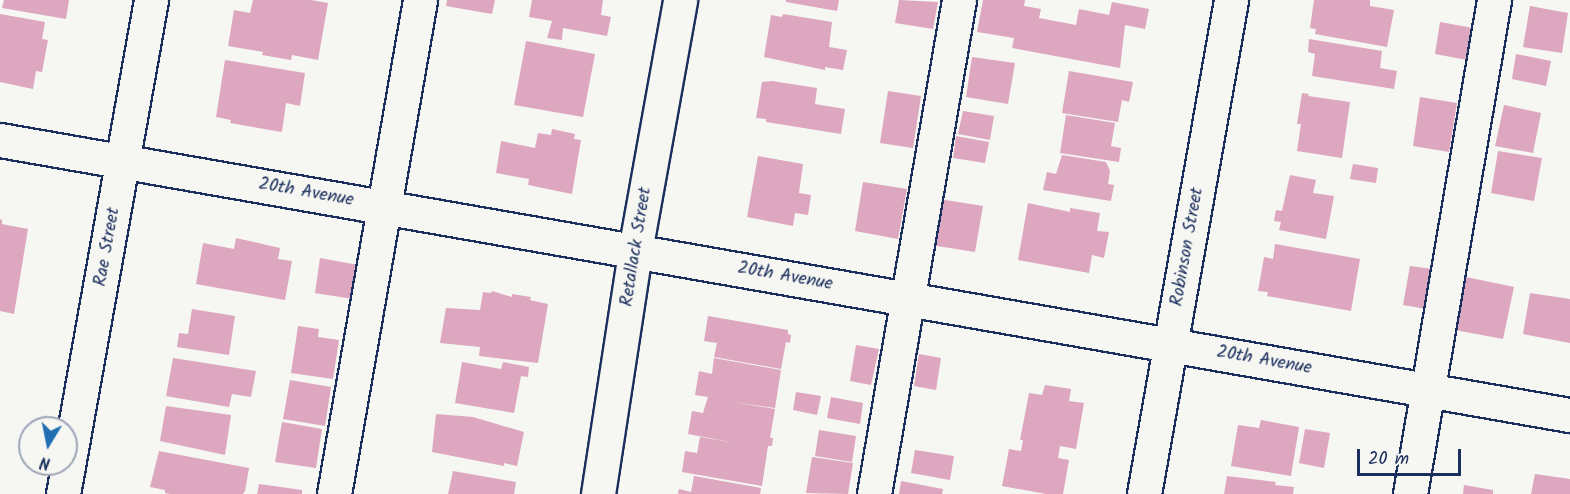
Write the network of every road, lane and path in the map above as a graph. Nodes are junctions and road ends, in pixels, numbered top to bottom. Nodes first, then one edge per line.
1 (151, 0) edge
2 (420, 0) edge
3 (680, 0) edge
4 (959, 0) edge
5 (1231, 0) edge
6 (1494, 0) edge
7 (0, 140) edge
8 (123, 161) junction
9 (384, 207) junction
10 (635, 251) junction
11 (907, 299) junction
12 (1171, 345) junction
13 (1428, 390) junction
14 (1570, 415) edge
15 (63, 494) edge
16 (334, 494) edge
17 (597, 494) edge
18 (874, 494) edge
19 (1144, 494) edge
20 (1410, 494) edge

1 - 8 street, Rae Street
2 - 9 street
3 - 10 street, Retallack Street
4 - 11 street
5 - 12 street, Robinson Street
6 - 13 street
7 - 8 street, 20th Avenue
8 - 9 street, 20th Avenue
8 - 15 street, Rae Street
9 - 10 street, 20th Avenue
9 - 16 street
10 - 11 street, 20th Avenue
10 - 17 street, Retallack Street
11 - 12 street, 20th Avenue
11 - 18 street
12 - 13 street, 20th Avenue
12 - 19 street, Robinson Street
13 - 14 street, 20th Avenue
13 - 20 street

